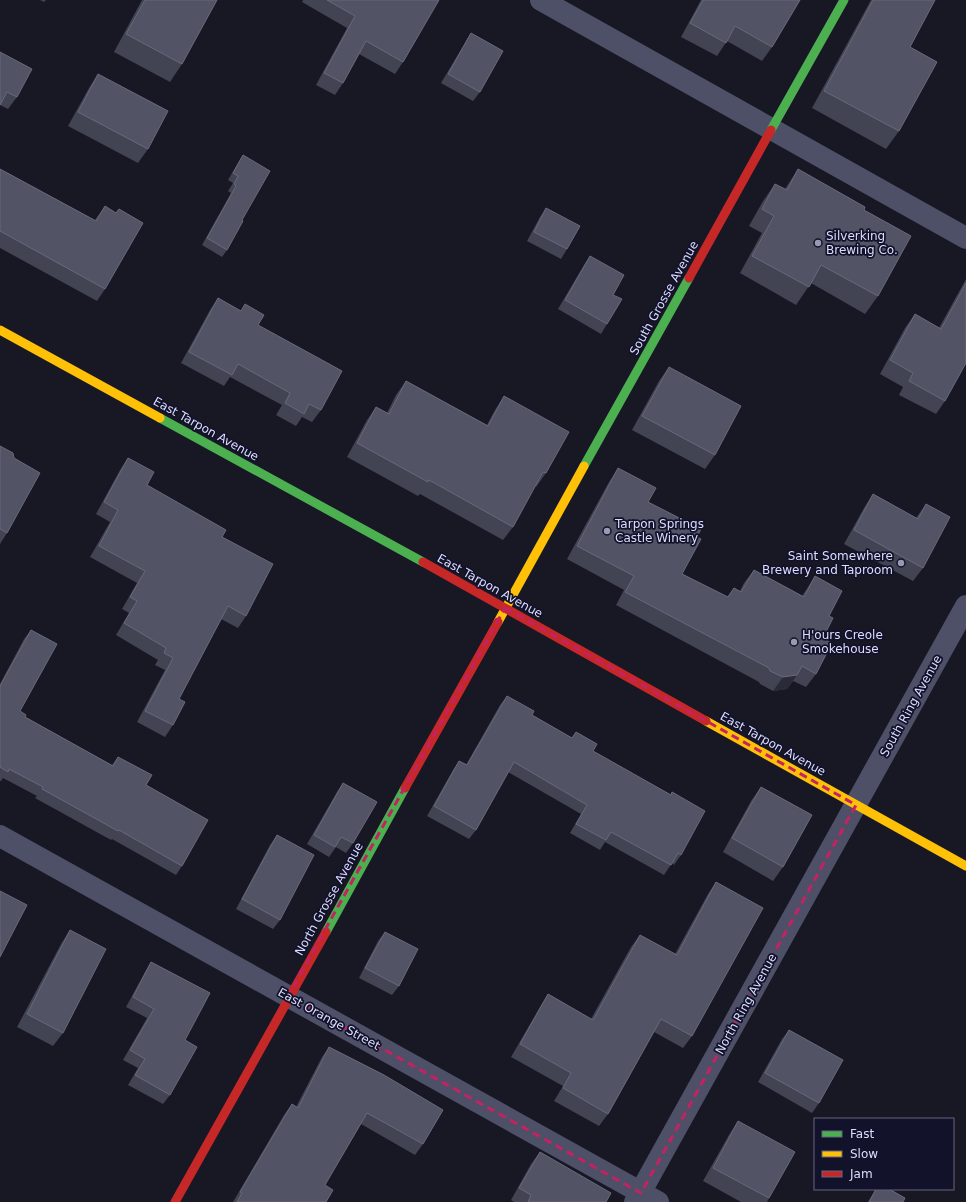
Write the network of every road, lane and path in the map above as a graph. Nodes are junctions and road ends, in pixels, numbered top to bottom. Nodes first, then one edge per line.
1 (541, 0) edge
2 (844, 0) edge
3 (772, 129) junction
4 (966, 238) edge
5 (0, 330) edge
6 (966, 606) edge
7 (505, 608) junction
8 (856, 805) junction
9 (0, 836) edge
10 (966, 866) edge
11 (288, 996) junction
12 (645, 1199) edge
13 (175, 1202) edge

1 - 3 street
2 - 3 street, South Grosse Avenue
3 - 4 street
3 - 7 street, South Grosse Avenue
5 - 7 street, East Tarpon Avenue
6 - 8 street, South Ring Avenue
7 - 8 street, East Tarpon Avenue
7 - 11 street, North Grosse Avenue
8 - 10 street, East Tarpon Avenue
8 - 12 street, North Ring Avenue
9 - 11 street, East Orange Street
11 - 12 street, East Orange Street
11 - 13 street, North Grosse Avenue

